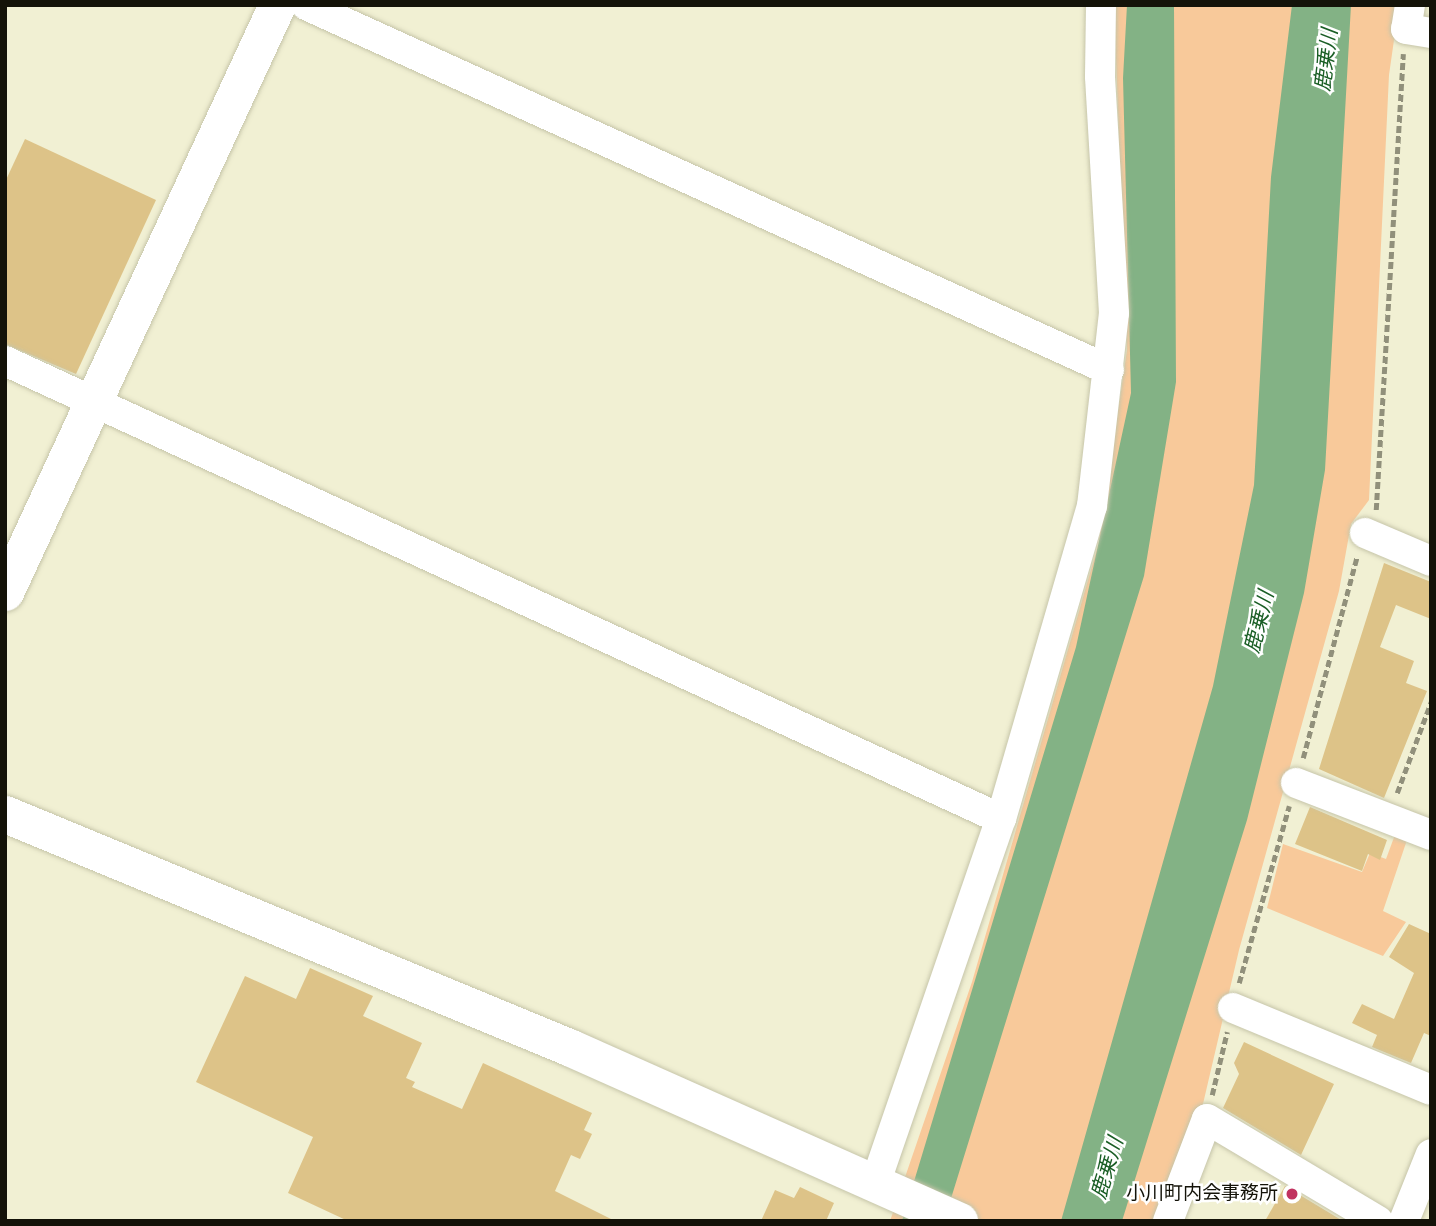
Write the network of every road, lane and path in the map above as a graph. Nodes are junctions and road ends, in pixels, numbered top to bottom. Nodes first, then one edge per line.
1 (277, 5) edge
2 (306, 5) edge
3 (1101, 5) edge
4 (1416, 22) edge
5 (5, 361) edge
6 (1109, 370) junction
7 (95, 403) junction
8 (1365, 533) junction
9 (1431, 561) edge
10 (5, 592) edge
11 (1431, 702) edge
12 (1296, 783) junction
13 (5, 814) edge
14 (1389, 816) junction
15 (1001, 820) junction
16 (1431, 835) edge
17 (1233, 1008) junction
18 (1431, 1090) edge
19 (1207, 1119) junction
20 (1431, 1154) edge
21 (885, 1188) junction
22 (959, 1221) edge
23 (1168, 1221) edge
24 (1378, 1221) edge
25 (1404, 1221) edge

1 - 7 street
2 - 6 street
3 - 6 street
4 - 8 path
5 - 7 street
6 - 15 street
7 - 10 street
7 - 15 street
8 - 9 street
8 - 12 path
11 - 14 path
12 - 14 street
12 - 17 path
13 - 21 street
14 - 16 street
15 - 21 street
17 - 18 street
17 - 19 path
19 - 23 street
19 - 24 street
20 - 25 street
21 - 22 street

